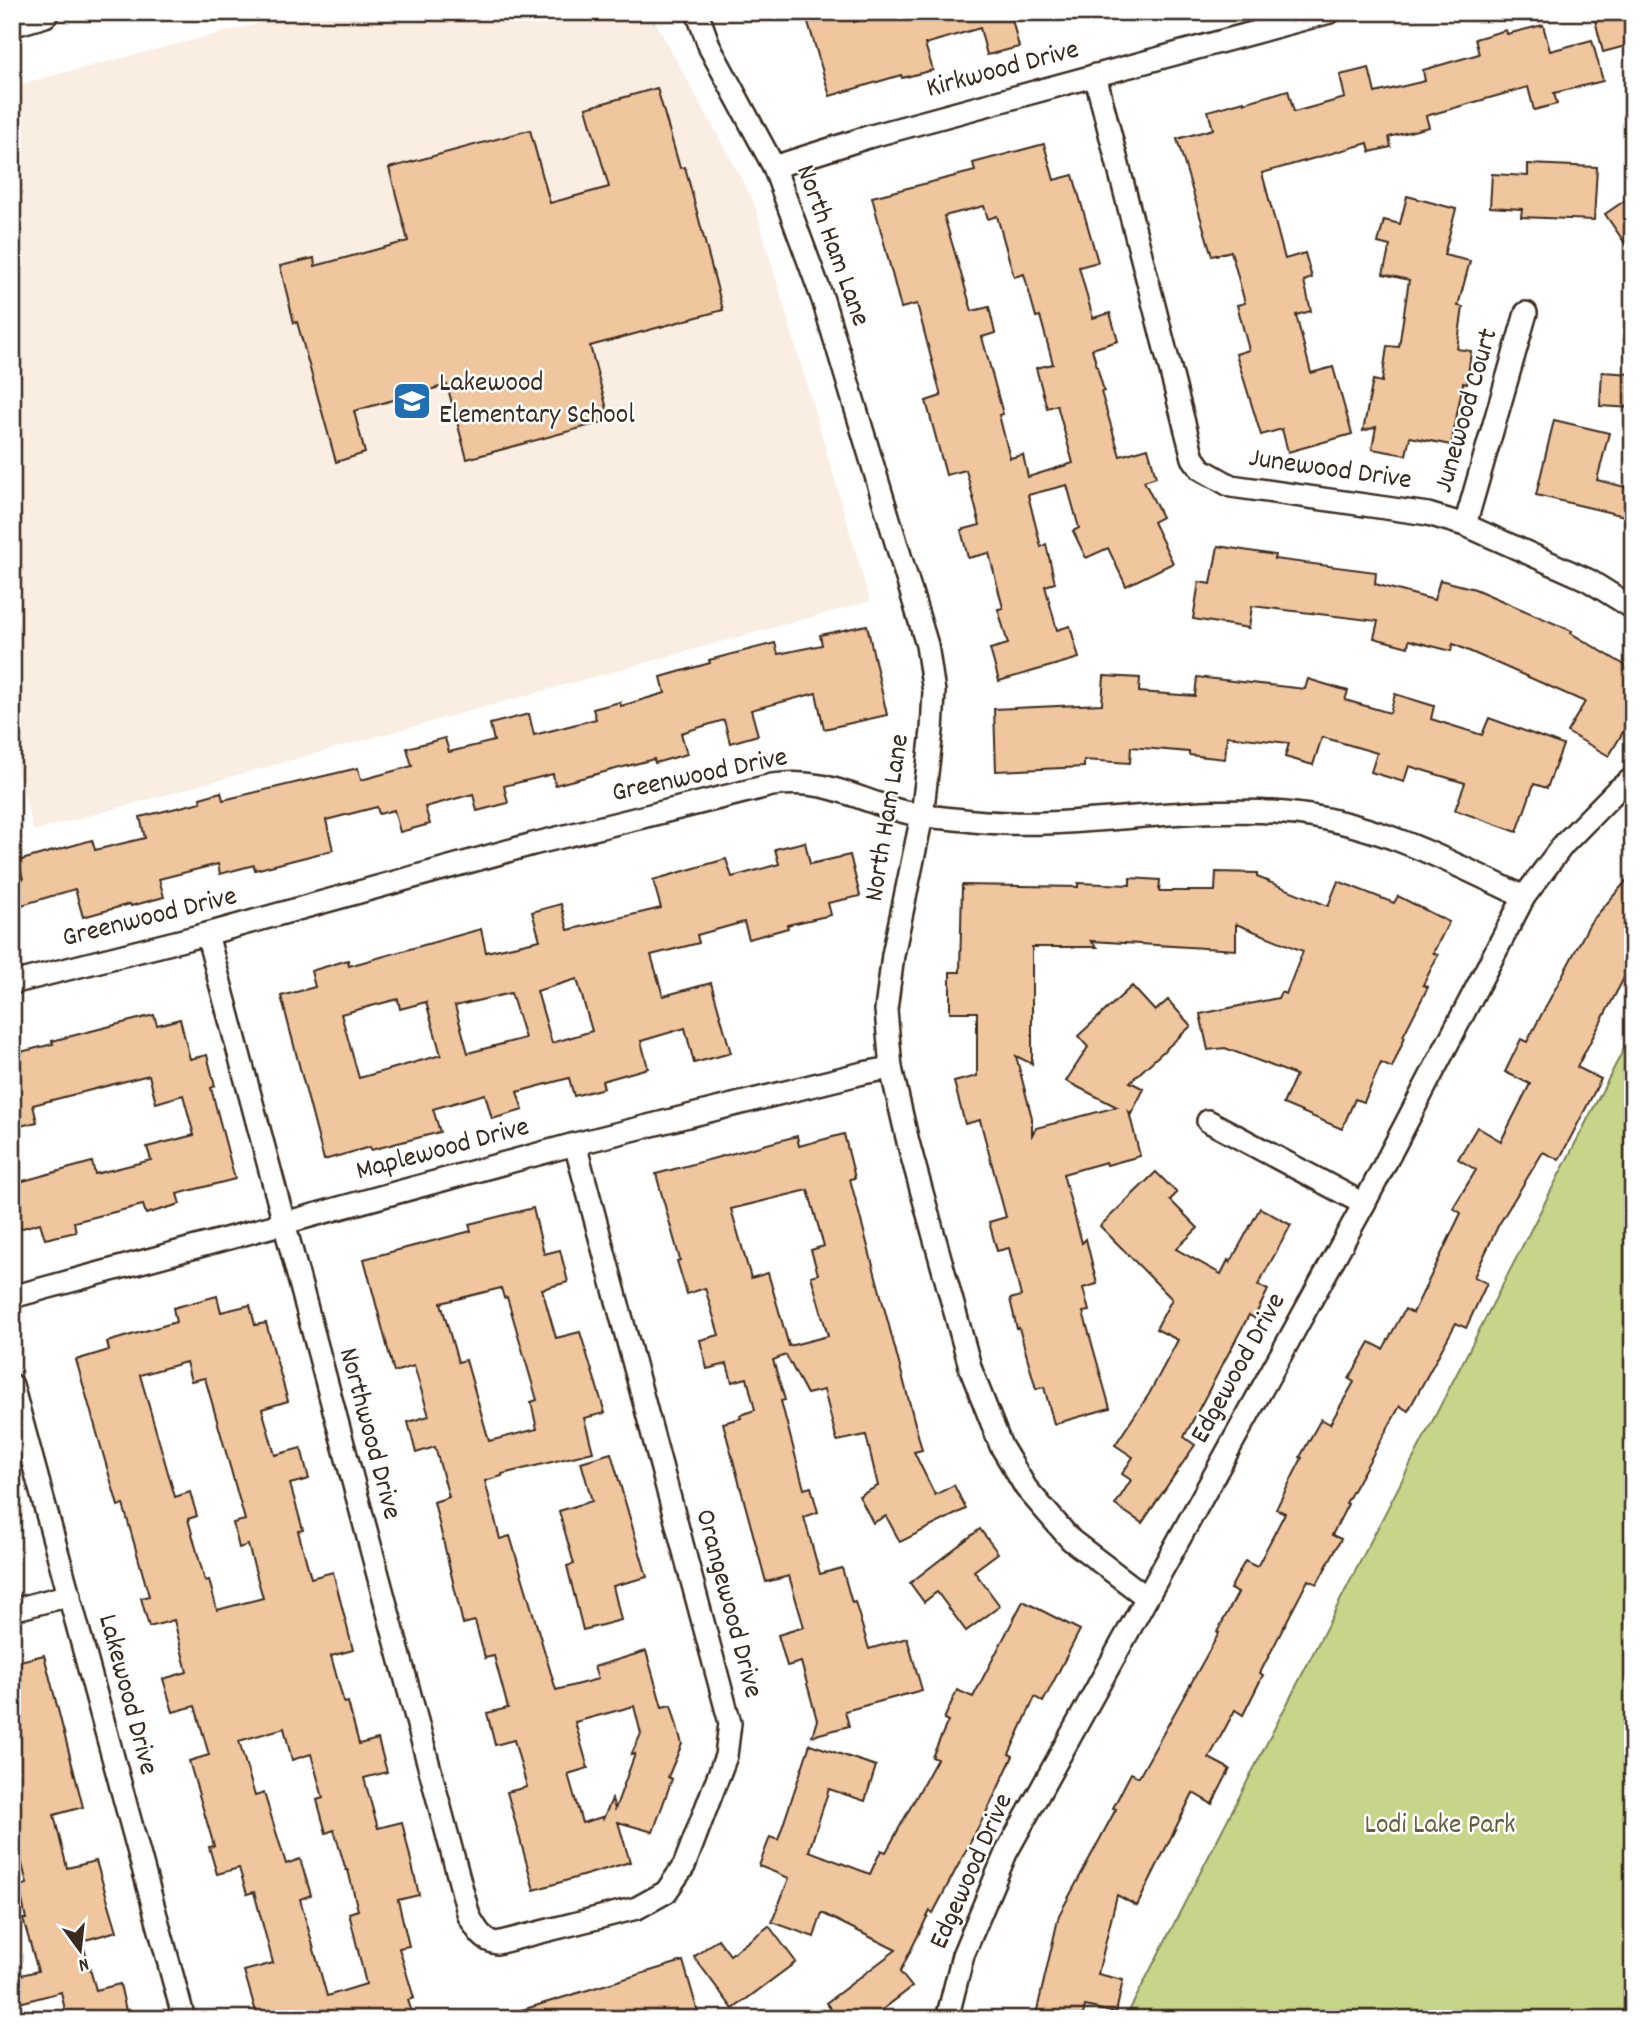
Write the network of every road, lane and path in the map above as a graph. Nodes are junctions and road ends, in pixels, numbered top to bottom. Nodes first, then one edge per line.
1 (43, 12) edge
2 (696, 12) edge
3 (1330, 12) edge
4 (12, 21) edge
5 (1095, 75) junction
6 (774, 167) junction
7 (1525, 313) dead end
8 (1465, 525) junction
9 (1633, 608) edge
10 (1633, 778) edge
11 (922, 816) junction
12 (1524, 897) junction
13 (207, 934) junction
14 (12, 983) edge
15 (891, 1068) junction
16 (1208, 1122) dead end
17 (575, 1144) junction
18 (1364, 1204) junction
19 (283, 1224) junction
20 (12, 1297) edge
21 (12, 1385) edge
22 (70, 1595) junction
23 (1146, 1597) junction
24 (12, 1610) edge
25 (489, 1942) joint
26 (184, 2019) edge
27 (947, 2019) edge

1 - 4 main road
2 - 6 street, North Ham Lane
3 - 5 street, Kirkwood Drive
5 - 6 street, Kirkwood Drive
5 - 8 street, Junewood Drive
6 - 11 street, North Ham Lane
7 - 8 street, Junewood Court
8 - 9 street, Junewood Drive
10 - 12 street, Edgewood Drive
11 - 12 street, Greenwood Drive
11 - 13 street, Greenwood Drive
11 - 15 street, North Ham Lane
12 - 18 street, Edgewood Drive
13 - 14 street, Greenwood Drive
13 - 19 street, Northwood Drive
15 - 17 street, Maplewood Drive
15 - 23 street, North Ham Lane
16 - 18 street
17 - 19 street, Maplewood Drive
17 - 25 street, Orangewood Drive
18 - 23 street, Edgewood Drive
19 - 20 street, Maplewood Drive
19 - 25 street, Northwood Drive
21 - 22 street, Lakewood Drive
22 - 24 street
22 - 26 street, Lakewood Drive
23 - 27 street, Edgewood Drive

